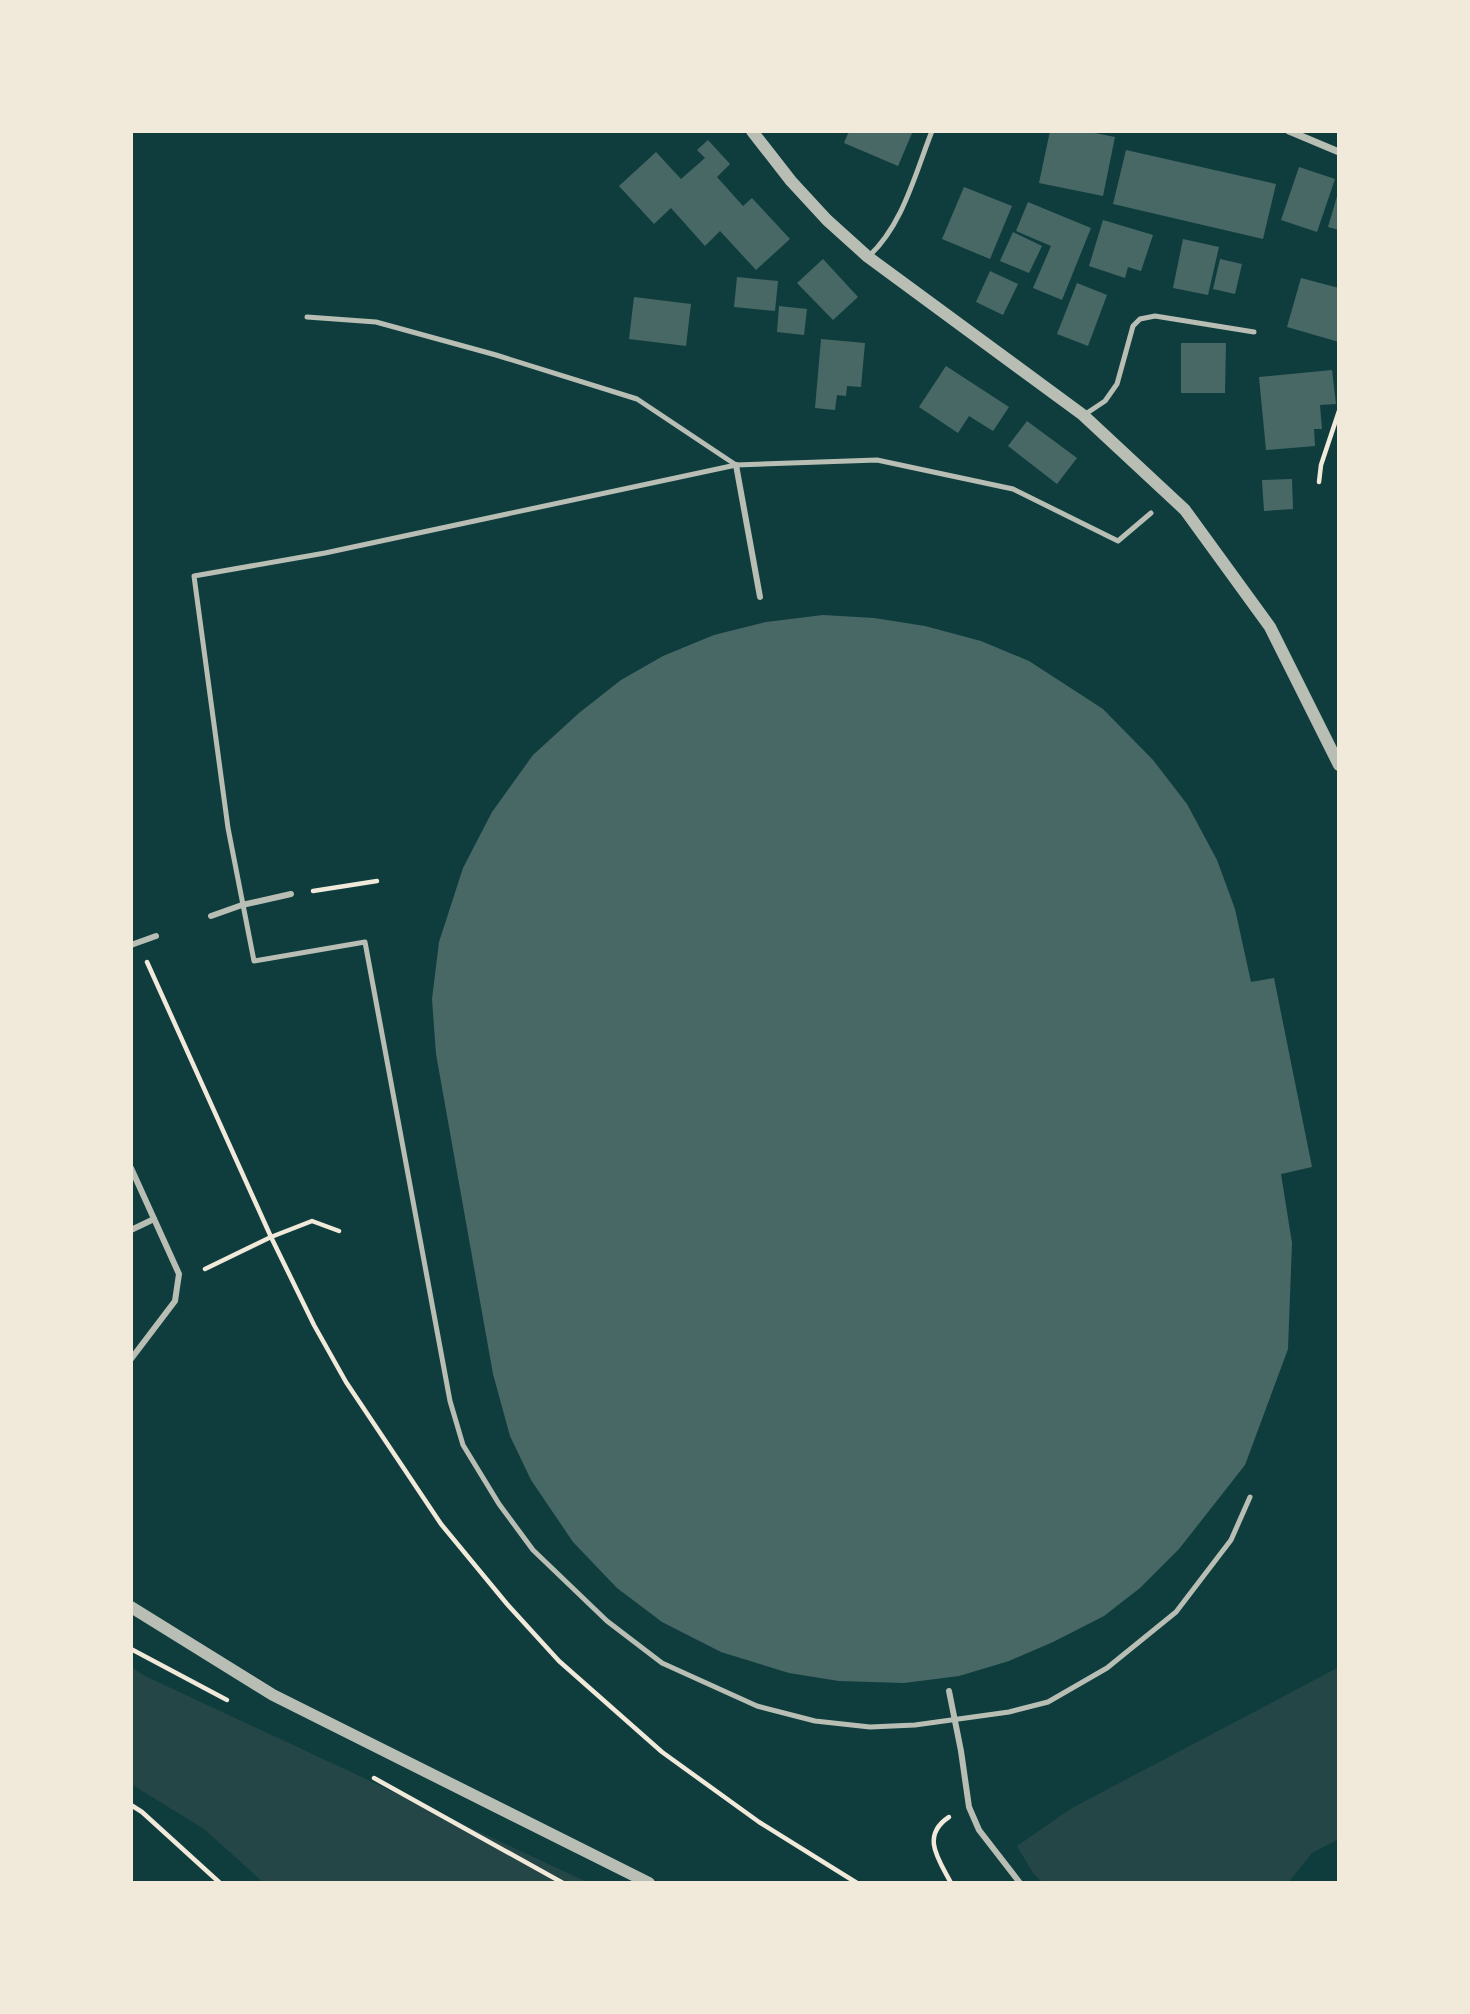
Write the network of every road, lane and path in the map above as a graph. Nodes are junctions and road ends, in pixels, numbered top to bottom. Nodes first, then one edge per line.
1 (752, 131) edge
2 (932, 131) edge
3 (1289, 131) edge
4 (1339, 152) edge
5 (868, 257) junction
6 (307, 317) dead end
7 (1254, 332) dead end
8 (1339, 411) edge
9 (1083, 415) junction
10 (736, 465) junction
11 (1319, 482) dead end
12 (1151, 513) dead end
13 (760, 597) dead end
14 (1339, 765) edge
15 (376, 881) dead end
16 (291, 894) joint
17 (242, 905) junction
18 (211, 916) dead end
19 (156, 936) dead end
20 (131, 945) edge
21 (131, 1168) edge
22 (155, 1219) junction
23 (131, 1230) edge
24 (339, 1231) dead end
25 (205, 1269) dead end
26 (131, 1359) edge
27 (1250, 1497) dead end
28 (131, 1607) edge
29 (949, 1691) dead end
30 (131, 1805) edge
31 (969, 1807) junction
32 (950, 1880) edge
33 (220, 1883) edge
34 (649, 1883) edge
35 (1020, 1883) edge

1 - 5 street
2 - 5 lane
3 - 4 street
5 - 9 street
6 - 10 lane
7 - 9 lane
8 - 11 path
9 - 14 street
10 - 12 lane
10 - 13 street
10 - 17 lane
15 - 16 path
16 - 17 street
17 - 18 street
17 - 27 lane
19 - 20 street
21 - 22 street
22 - 23 street
22 - 26 street
24 - 25 path
28 - 34 street
29 - 31 street
30 - 33 path
31 - 32 path
31 - 35 street

